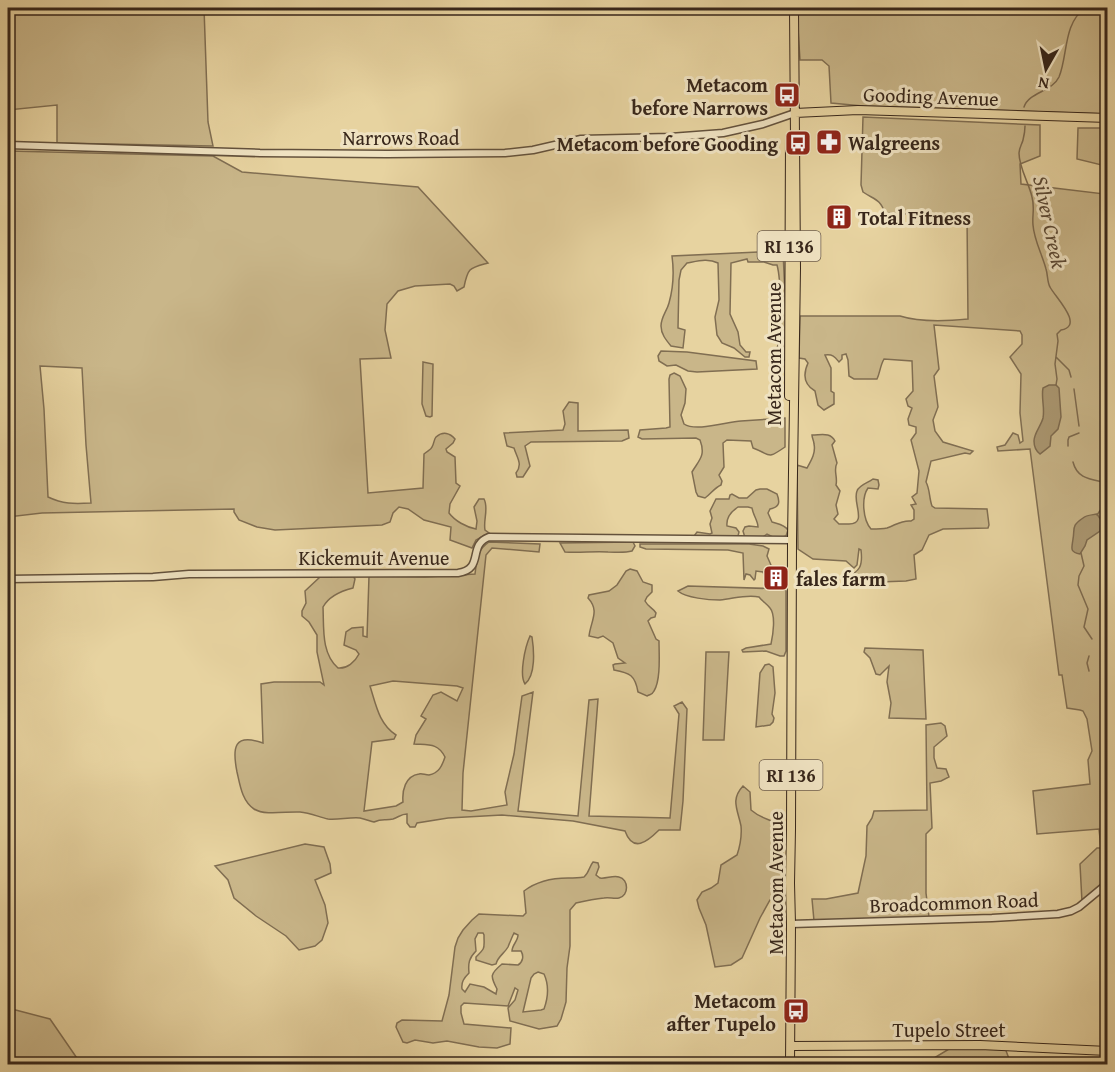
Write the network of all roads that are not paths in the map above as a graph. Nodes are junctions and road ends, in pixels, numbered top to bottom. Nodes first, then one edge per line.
1 (793, 8) edge
2 (793, 113) junction
3 (1107, 118) edge
4 (8, 145) edge
5 (792, 540) junction
6 (8, 579) edge
7 (1107, 883) edge
8 (791, 924) junction
9 (790, 1046) junction
10 (1107, 1051) edge
11 (790, 1065) edge

1 - 2 main road, Metacom Avenue / RI 136
2 - 3 main road, Gooding Avenue
2 - 4 street, Narrows Road
2 - 5 main road, Metacom Avenue / RI 136
5 - 6 street, Kickemuit Avenue
5 - 8 main road, Metacom Avenue / RI 136
7 - 8 street, Broadcommon Road
8 - 9 main road, Metacom Avenue / RI 136
9 - 10 main road, Tupelo Street
9 - 11 main road, Metacom Avenue / RI 136

